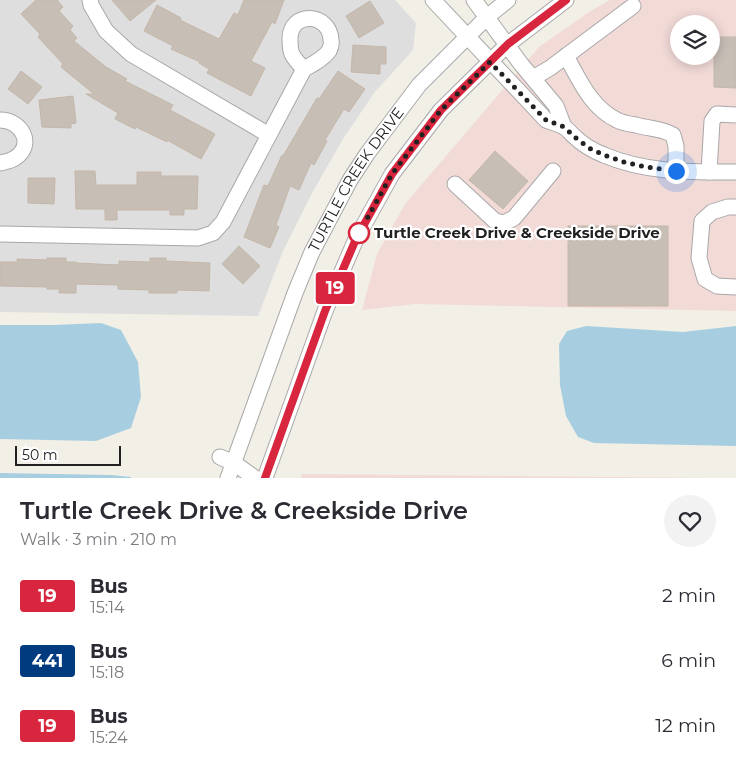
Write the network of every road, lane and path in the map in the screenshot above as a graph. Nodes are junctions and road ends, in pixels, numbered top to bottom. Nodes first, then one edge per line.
1 (90, 0) edge
2 (433, 0) edge
3 (474, 0) edge
4 (508, 0) edge
5 (566, 0) edge
6 (633, 6) dead end
7 (487, 17) junction
8 (466, 36) junction
9 (508, 44) junction
10 (566, 56) junction
11 (490, 62) junction
12 (304, 69) dead end
13 (533, 78) junction
14 (736, 115) edge
15 (0, 120) edge
16 (564, 127) junction
17 (269, 135) junction
18 (0, 163) edge
19 (553, 171) dead end
20 (676, 171) junction
21 (709, 172) junction
22 (736, 172) edge
23 (455, 184) dead end
24 (736, 207) edge
25 (0, 234) edge
26 (736, 287) edge
27 (227, 460) junction
28 (228, 478) edge
29 (255, 478) edge
30 (265, 478) edge

1 - 17 street
2 - 8 street
3 - 7 street
4 - 7 street, TURTLE CREEK DRIVE
5 - 9 street, TURTLE CREEK DRIVE
6 - 10 street
7 - 8 street, TURTLE CREEK DRIVE
7 - 9 street
8 - 11 street
8 - 27 street, TURTLE CREEK DRIVE
9 - 11 street, TURTLE CREEK DRIVE
9 - 13 street
10 - 13 street
10 - 20 street
11 - 16 street
11 - 30 street, TURTLE CREEK DRIVE
12 - 17 street
13 - 16 street
14 - 21 street
15 - 18 street
16 - 20 street
17 - 25 street
19 - 23 street
20 - 21 street
21 - 22 street
24 - 26 street
27 - 28 street, TURTLE CREEK DRIVE
27 - 29 street

